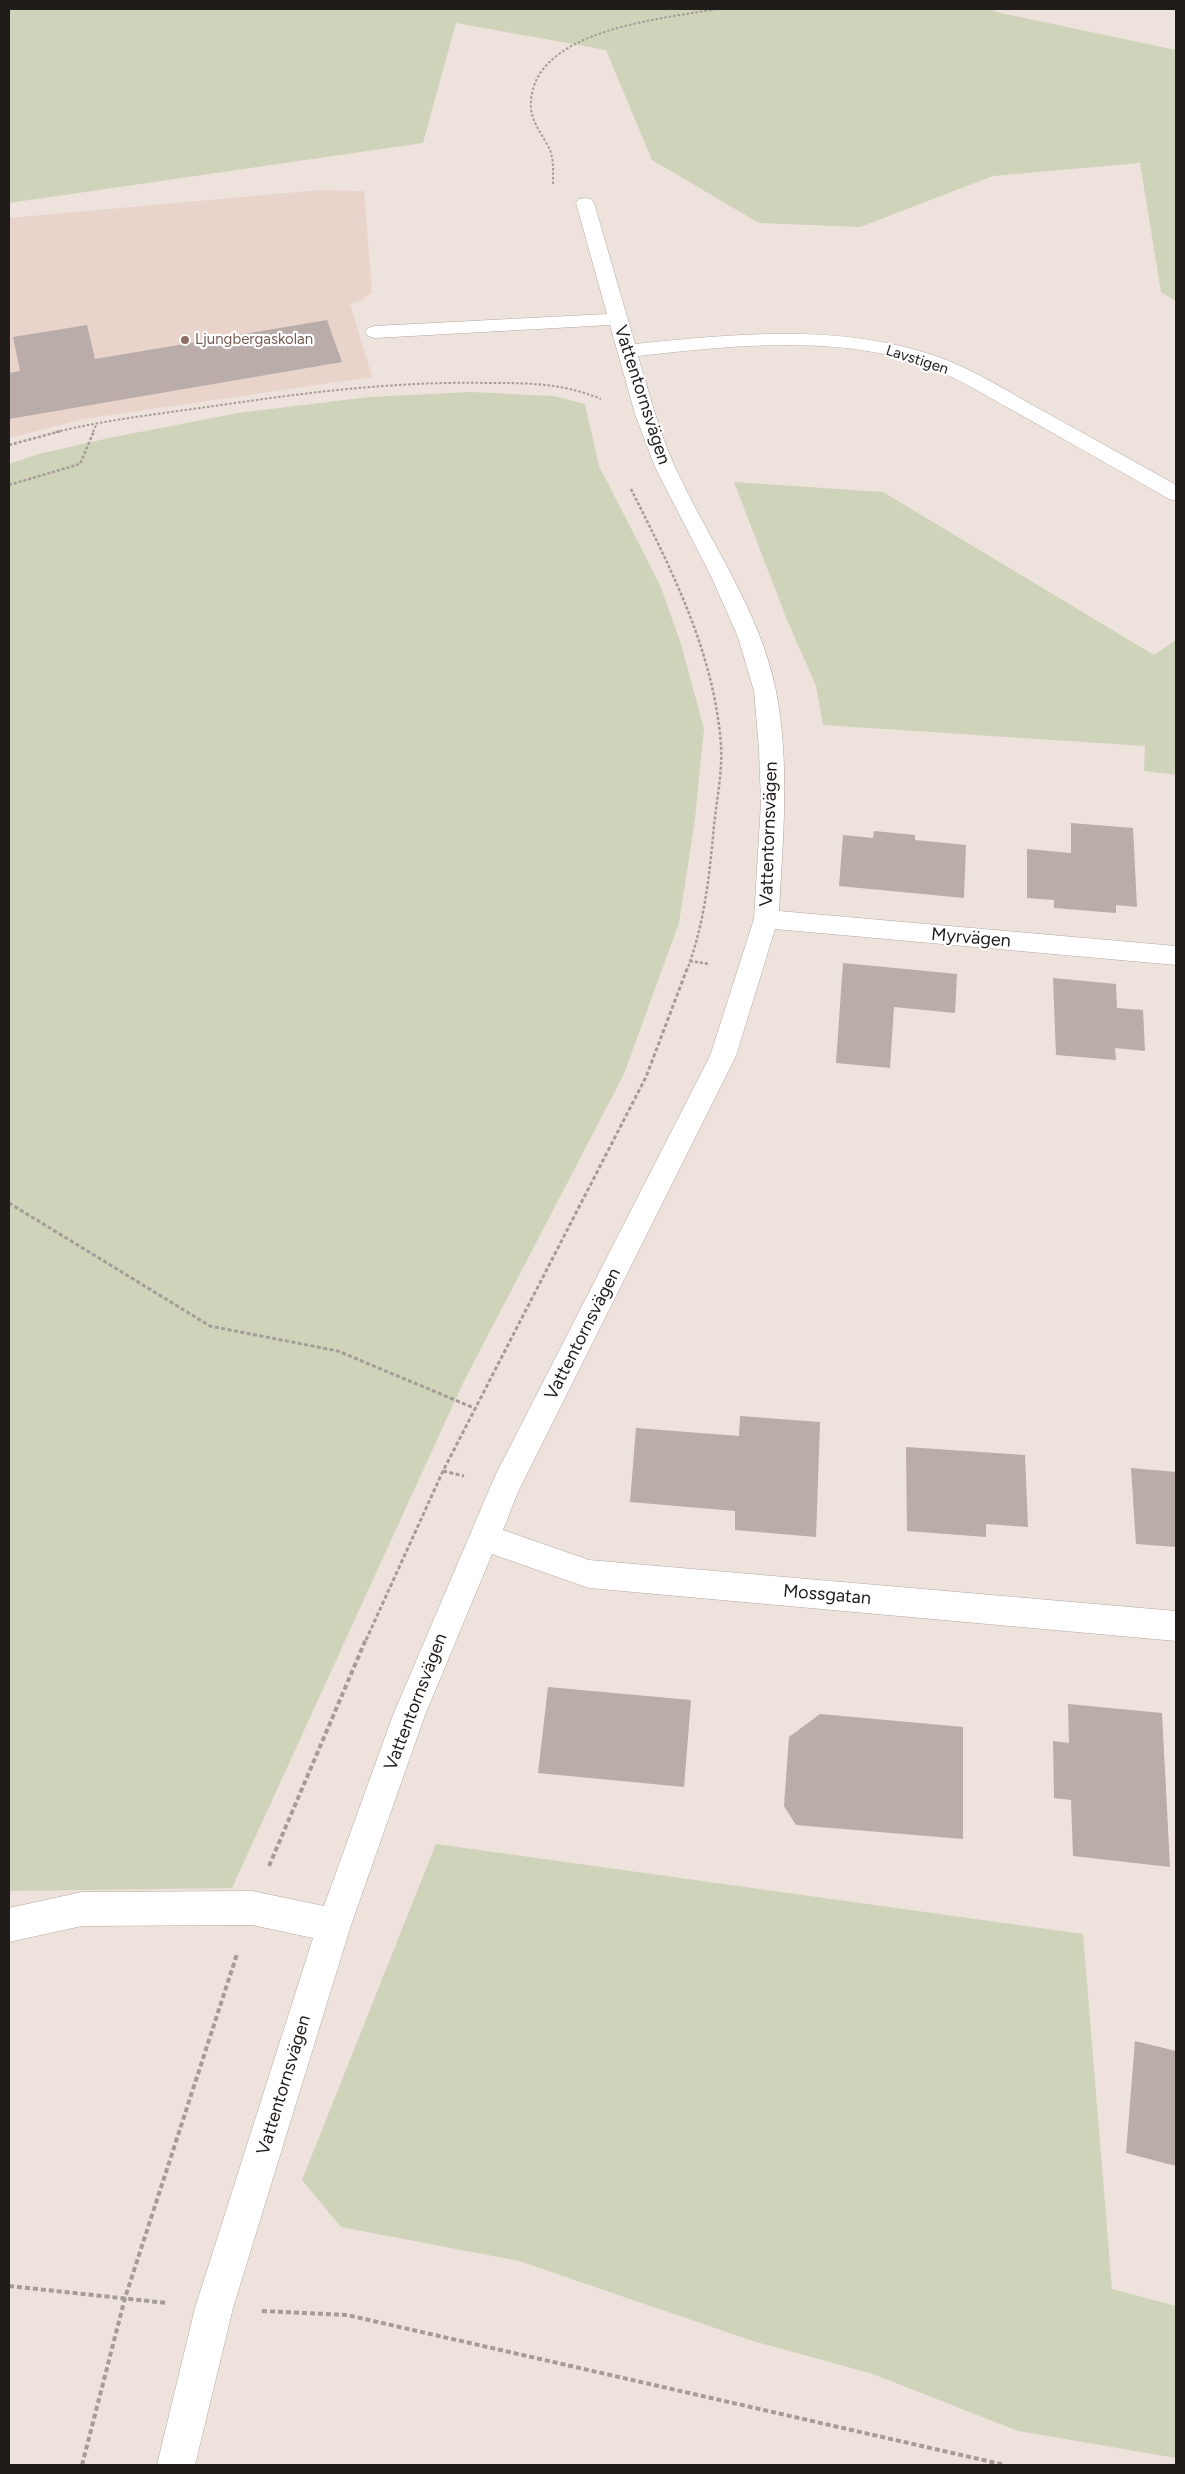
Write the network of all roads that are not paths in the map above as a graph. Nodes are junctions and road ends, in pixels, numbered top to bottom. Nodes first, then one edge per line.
1 (585, 203) dead end
2 (618, 319) junction
3 (375, 332) dead end
4 (627, 351) junction
5 (1176, 494) edge
6 (766, 919) junction
7 (1176, 956) edge
8 (483, 1537) junction
9 (1176, 1626) edge
10 (9, 1925) edge
11 (334, 1925) junction
12 (176, 2465) edge

1 - 2 street, Vattentornsvägen
2 - 3 street
2 - 4 street, Vattentornsvägen
4 - 5 street, Lavstigen
4 - 6 street, Vattentornsvägen
6 - 7 street, Myrvägen
6 - 8 street, Vattentornsvägen
8 - 9 street, Mossgatan
8 - 11 street, Vattentornsvägen
10 - 11 street
11 - 12 street, Vattentornsvägen

